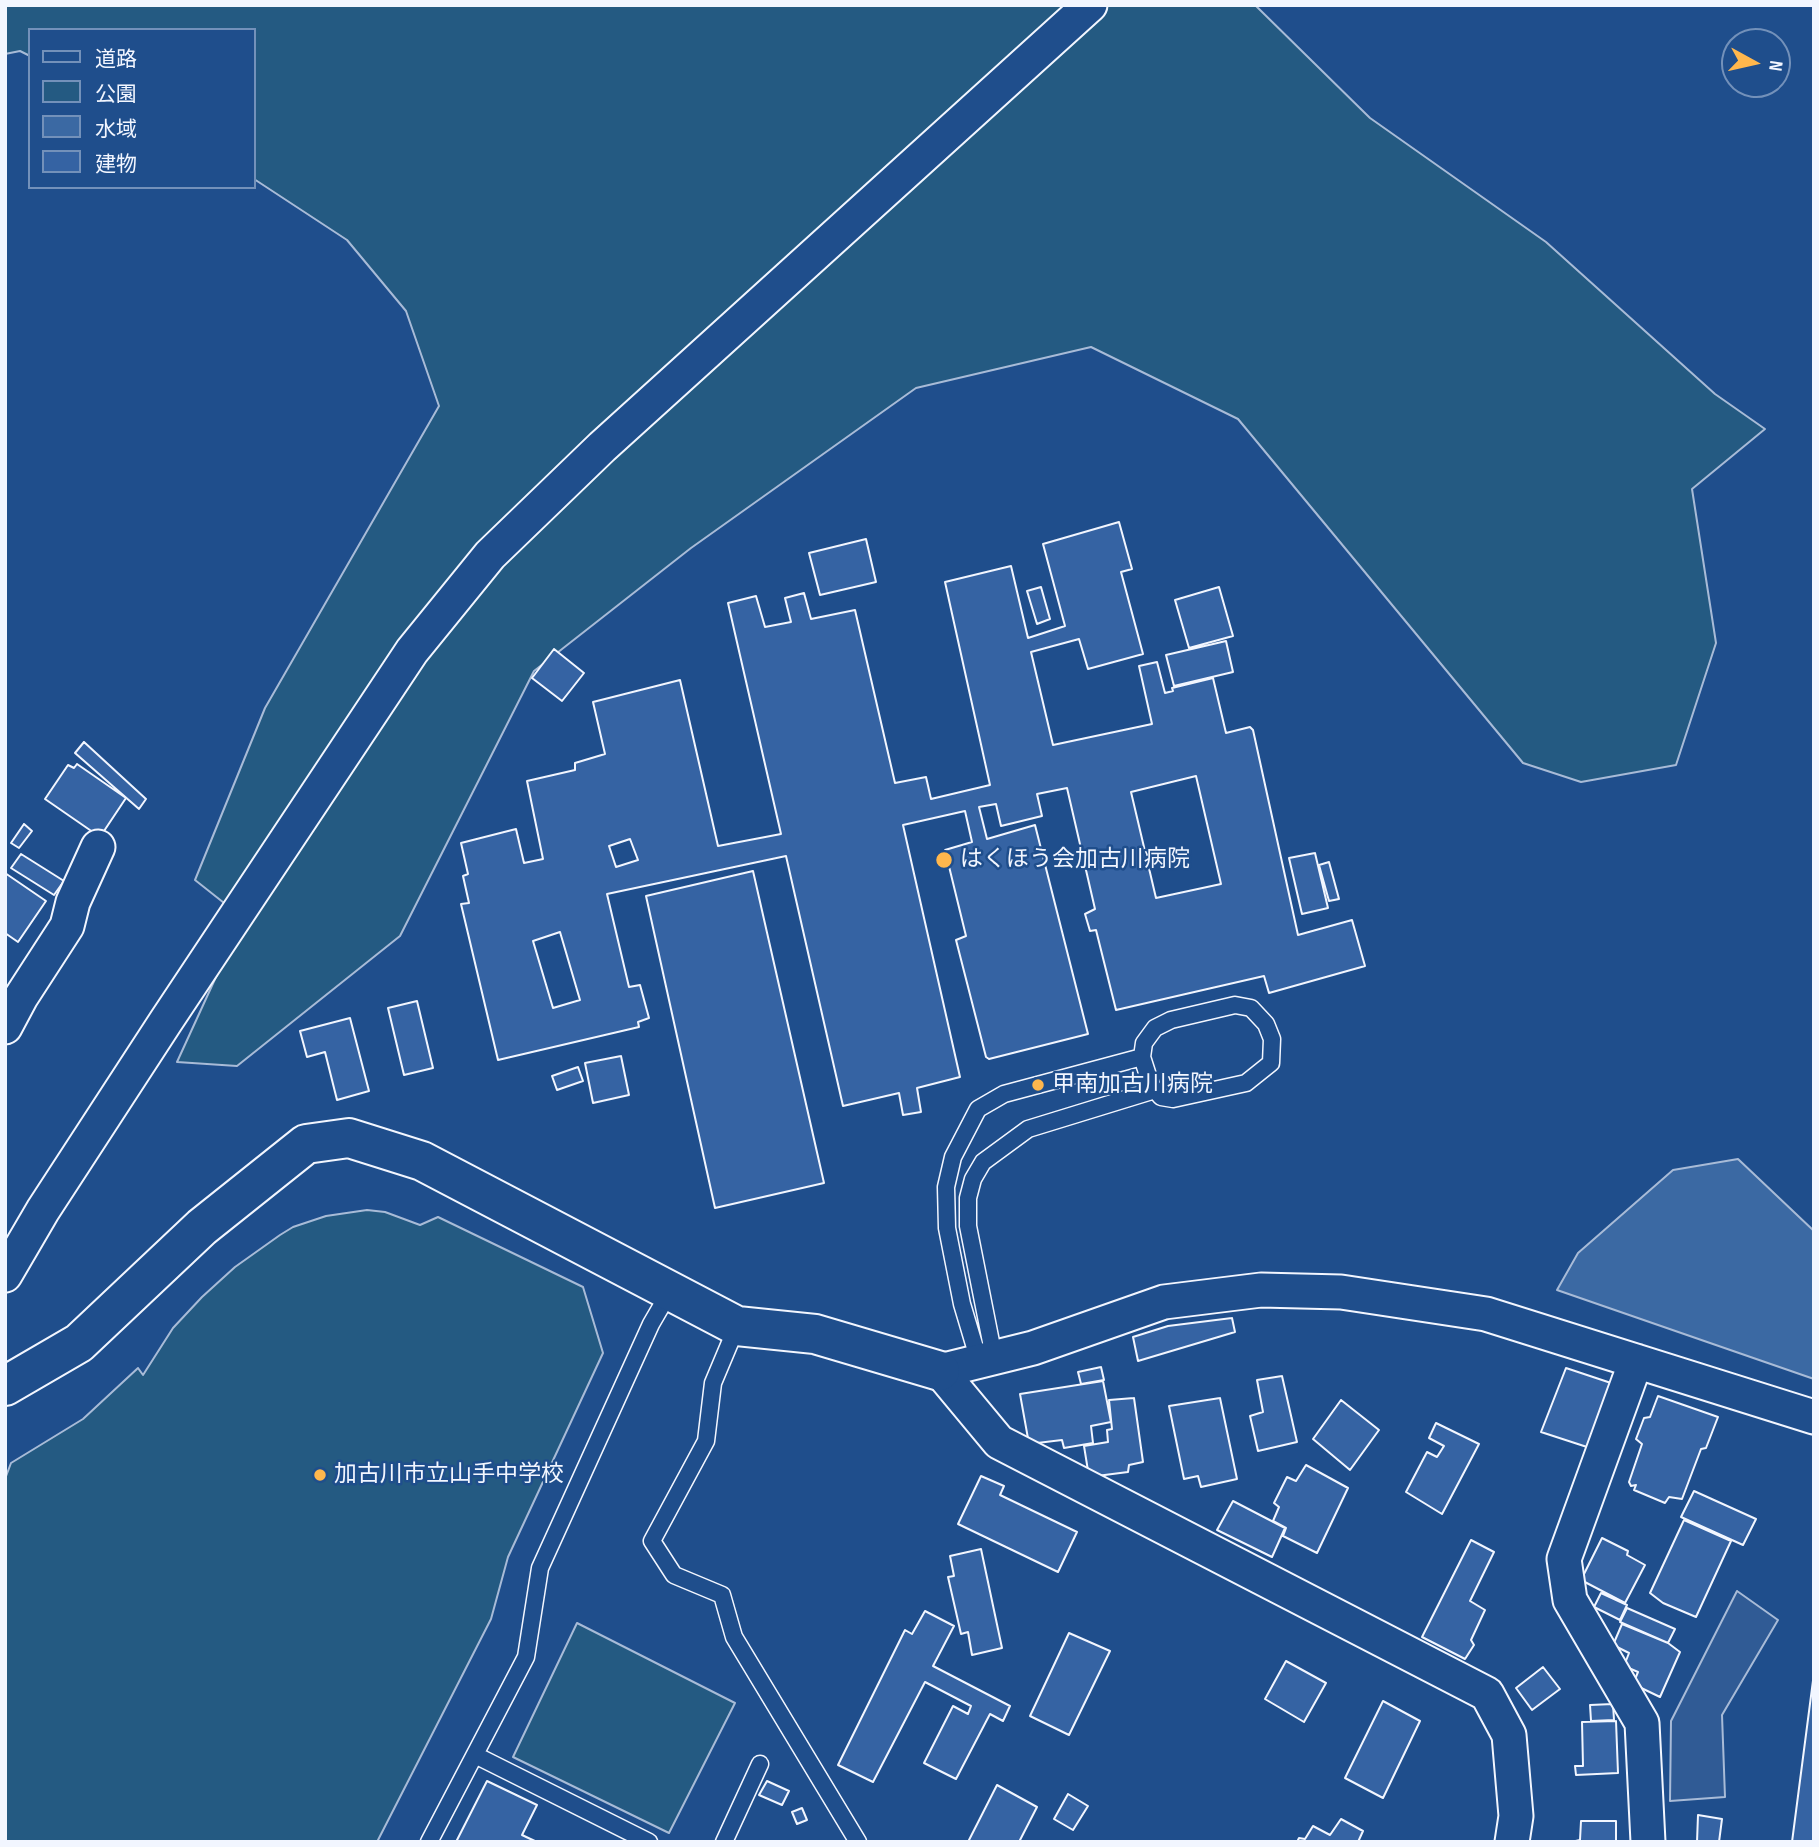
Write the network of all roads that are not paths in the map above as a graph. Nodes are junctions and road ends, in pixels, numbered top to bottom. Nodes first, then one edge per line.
1 (1090, 5) edge
2 (98, 847) dead end
3 (13, 992) edge
4 (5, 1027) edge
5 (1142, 1057) junction
6 (1155, 1090) junction
7 (5, 1275) edge
8 (669, 1293) junction
9 (737, 1326) junction
10 (986, 1359) junction
11 (1636, 1361) junction
12 (940, 1371) junction
13 (5, 1386) edge
14 (1814, 1417) edge
15 (475, 1755) junction
16 (760, 1764) dead end
17 (429, 1842) edge
18 (649, 1842) edge
19 (724, 1842) edge
20 (858, 1842) edge
21 (1512, 1842) edge
22 (1648, 1842) edge

1 - 7 street
2 - 3 street
3 - 4 street
5 - 6 lane
5 - 6 lane
5 - 10 lane
6 - 10 lane
8 - 9 street
8 - 13 street
8 - 15 lane
9 - 12 street
9 - 20 lane
10 - 11 street
10 - 12 street
11 - 14 street
11 - 22 street
12 - 21 street
15 - 17 lane
15 - 18 lane
16 - 19 lane

